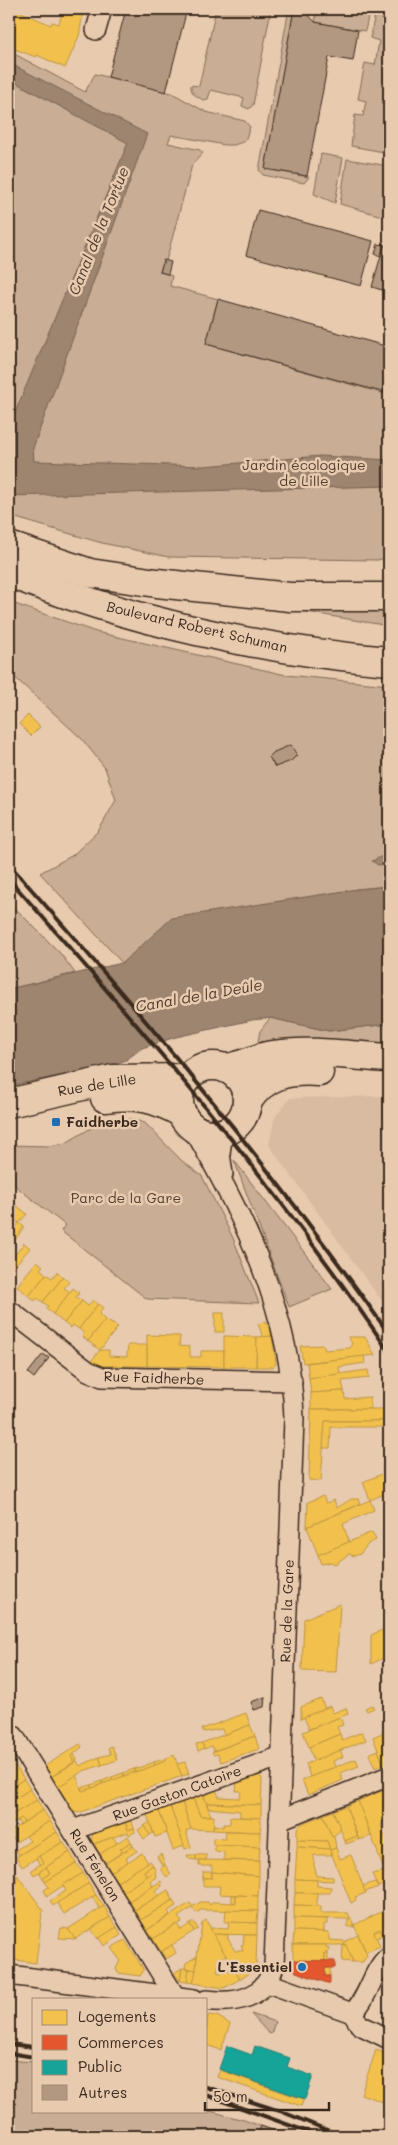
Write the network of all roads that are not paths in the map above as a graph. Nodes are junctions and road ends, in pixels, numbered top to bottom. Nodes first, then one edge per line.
1 (102, 9) edge
2 (96, 30) dead end
3 (9, 546) edge
4 (15, 577) edge
5 (389, 597) edge
6 (389, 662) edge
7 (389, 1058) edge
8 (225, 1068) junction
9 (389, 1076) edge
10 (187, 1078) junction
11 (9, 1102) edge
12 (247, 1102) junction
13 (9, 1118) edge
14 (187, 1119) junction
15 (223, 1132) junction
16 (224, 1182) junction
17 (9, 1310) edge
18 (292, 1381) junction
19 (14, 1736) dead end
20 (282, 1756) junction
21 (389, 1776) edge
22 (279, 1820) junction
23 (73, 1830) junction
24 (389, 1956) edge
25 (9, 1975) edge
26 (268, 1983) junction
27 (175, 1996) junction
28 (188, 1998) edge
29 (208, 2000) edge
30 (356, 2019) junction
31 (389, 2039) edge

1 - 2 street
3 - 5 main road
4 - 6 main road, Boulevard Robert Schuman
7 - 8 main road
8 - 10 main road
8 - 12 main road
9 - 12 main road
10 - 11 main road, Rue de Lille
10 - 14 main road
12 - 15 main road
13 - 14 main road, Rue de Lille
14 - 15 main road
14 - 16 street, Rue de la Gare
15 - 16 street, Rue de la Gare
16 - 18 street, Rue de la Gare
17 - 18 street, Rue Faidherbe
18 - 20 street, Rue de la Gare
19 - 23 street, Rue Fénelon
20 - 22 street, Rue de la Gare
20 - 23 street, Rue Gaston Catoire
21 - 22 street
22 - 26 street, Rue de la Gare
23 - 27 street, Rue Fénelon
24 - 30 street
25 - 27 street
26 - 29 street
26 - 30 street
27 - 28 street
30 - 31 street

